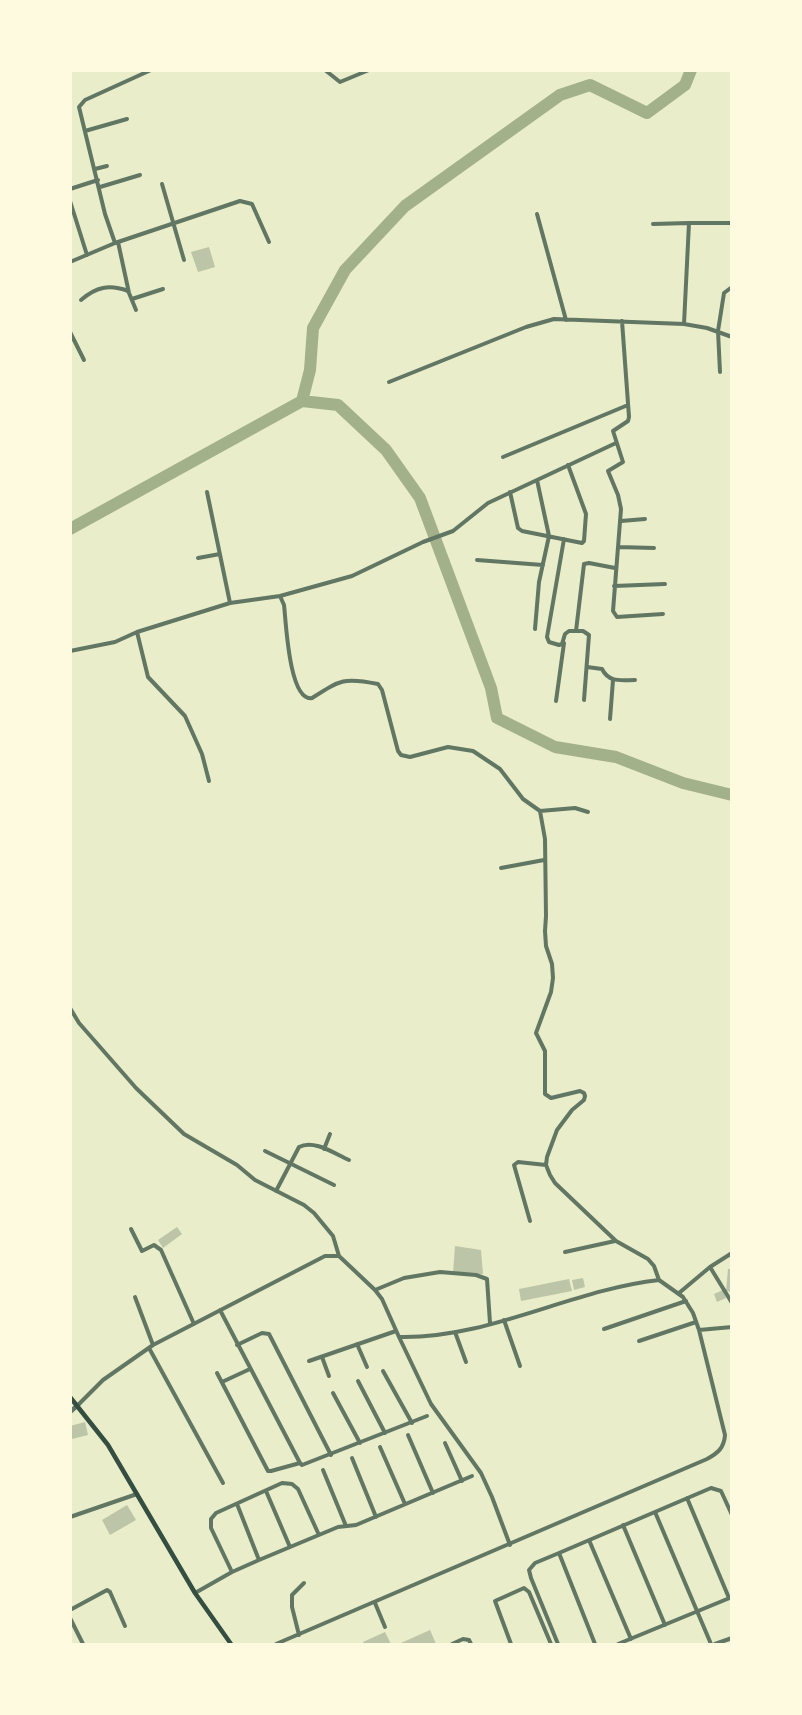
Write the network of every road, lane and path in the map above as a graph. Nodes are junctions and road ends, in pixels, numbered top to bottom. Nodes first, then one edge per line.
1 (151, 70) edge
2 (325, 70) edge
3 (369, 70) edge
4 (127, 119) dead end
5 (84, 131) junction
6 (107, 166) dead end
7 (95, 169) junction
8 (140, 175) dead end
9 (98, 180) junction
10 (162, 184) dead end
11 (100, 187) junction
12 (70, 189) edge
13 (70, 201) edge
14 (537, 214) dead end
15 (732, 223) edge
16 (173, 224) junction
17 (653, 224) dead end
18 (689, 224) junction
19 (117, 242) junction
20 (269, 242) dead end
21 (87, 255) junction
22 (184, 260) dead end
23 (70, 262) edge
24 (732, 287) edge
25 (163, 289) dead end
26 (129, 291) junction
27 (132, 299) junction
28 (81, 300) dead end
29 (136, 310) dead end
30 (566, 320) junction
31 (622, 321) junction
32 (684, 324) junction
33 (718, 331) junction
34 (70, 332) edge
35 (732, 338) edge
36 (72, 340) edge
37 (84, 360) dead end
38 (720, 372) dead end
39 (389, 382) dead end
40 (628, 405) junction
41 (616, 443) junction
42 (503, 457) dead end
43 (568, 465) junction
44 (537, 480) junction
45 (207, 492) dead end
46 (510, 492) junction
47 (645, 519) dead end
48 (621, 521) junction
49 (549, 536) junction
50 (564, 539) junction
51 (618, 547) junction
52 (654, 548) dead end
53 (220, 554) junction
54 (198, 558) dead end
55 (477, 560) dead end
56 (543, 565) junction
57 (615, 568) junction
58 (664, 585) dead end
59 (614, 586) junction
60 (280, 596) junction
61 (230, 603) junction
62 (663, 614) dead end
63 (535, 629) dead end
64 (576, 631) junction
65 (137, 632) junction
66 (564, 642) junction
67 (70, 651) edge
68 (587, 668) junction
69 (613, 680) junction
70 (635, 680) dead end
71 (584, 700) dead end
72 (556, 701) dead end
73 (610, 718) dead end
74 (209, 782) dead end
75 (540, 811) junction
76 (588, 812) dead end
77 (544, 860) junction
78 (501, 868) dead end
79 (70, 1008) edge
80 (330, 1134) dead end
81 (324, 1149) junction
82 (265, 1151) dead end
83 (349, 1160) dead end
84 (290, 1164) junction
85 (546, 1165) junction
86 (334, 1185) dead end
87 (276, 1191) junction
88 (530, 1221) dead end
89 (131, 1229) dead end
90 (616, 1241) junction
91 (565, 1252) dead end
92 (732, 1253) edge
93 (339, 1256) junction
94 (710, 1267) junction
95 (659, 1280) junction
96 (375, 1290) junction
97 (679, 1293) junction
98 (135, 1297) dead end
99 (686, 1301) junction
100 (732, 1303) edge
101 (220, 1310) junction
102 (504, 1320) junction
103 (696, 1322) junction
104 (490, 1323) junction
105 (194, 1324) junction
106 (732, 1327) edge
107 (604, 1329) dead end
108 (397, 1330) junction
109 (699, 1330) junction
110 (455, 1332) junction
111 (399, 1337) junction
112 (639, 1341) dead end
113 (357, 1344) junction
114 (237, 1345) junction
115 (151, 1346) junction
116 (322, 1357) junction
117 (309, 1361) dead end
118 (466, 1362) dead end
119 (520, 1366) dead end
120 (367, 1367) dead end
121 (250, 1369) junction
122 (383, 1371) dead end
123 (217, 1372) dead end
124 (329, 1376) dead end
125 (358, 1381) dead end
126 (222, 1382) junction
127 (333, 1393) dead end
128 (70, 1397) edge
129 (78, 1405) junction
130 (70, 1412) edge
131 (427, 1416) dead end
132 (412, 1423) junction
133 (385, 1433) junction
134 (408, 1435) dead end
135 (360, 1443) junction
136 (445, 1443) dead end
137 (380, 1447) dead end
138 (332, 1455) junction
139 (352, 1458) dead end
140 (300, 1463) junction
141 (323, 1470) dead end
142 (472, 1476) dead end
143 (462, 1481) junction
144 (223, 1483) dead end
145 (266, 1491) junction
146 (433, 1493) junction
147 (137, 1494) junction
148 (687, 1498) junction
149 (237, 1504) junction
150 (405, 1504) junction
151 (655, 1512) junction
152 (732, 1515) edge
153 (376, 1517) junction
154 (70, 1518) edge
155 (623, 1525) junction
156 (346, 1526) junction
157 (319, 1535) junction
158 (589, 1540) junction
159 (510, 1545) junction
160 (290, 1547) junction
161 (559, 1553) junction
162 (259, 1560) junction
163 (232, 1572) junction
164 (304, 1583) dead end
165 (195, 1593) junction
166 (730, 1598) edge
167 (375, 1603) junction
168 (70, 1610) edge
169 (698, 1612) junction
170 (70, 1618) edge
171 (665, 1625) junction
172 (125, 1626) dead end
173 (385, 1627) dead end
174 (299, 1635) junction
175 (732, 1638) edge
176 (631, 1639) junction
177 (83, 1644) edge
178 (231, 1644) edge
179 (276, 1644) edge
180 (452, 1644) edge
181 (471, 1644) edge
182 (511, 1644) edge
183 (551, 1644) edge
184 (558, 1644) edge
185 (595, 1644) edge
186 (618, 1644) edge
187 (713, 1644) edge

1 - 5 street
2 - 3 street
4 - 5 street
5 - 7 street
6 - 7 street
7 - 9 street
8 - 11 street
9 - 11 street
9 - 12 street
10 - 16 street
11 - 19 street
13 - 21 street
14 - 30 street
15 - 18 street
16 - 19 street
16 - 20 street
16 - 22 street
17 - 18 street
18 - 32 street
19 - 21 street
19 - 26 street
21 - 23 street
24 - 33 street
25 - 27 street
26 - 27 street
26 - 28 street
27 - 29 street
30 - 31 street
30 - 39 street
31 - 32 street
31 - 40 street
32 - 33 street
33 - 35 street
33 - 38 street
34 - 36 street
36 - 37 street
40 - 41 street
40 - 42 street
41 - 43 street
41 - 48 street
43 - 44 street
43 - 50 street
44 - 46 street
44 - 49 street
45 - 53 street
46 - 49 street
46 - 60 street
47 - 48 street
48 - 51 street
49 - 50 street
49 - 56 street
50 - 66 street
51 - 52 street
51 - 57 street
53 - 54 street
53 - 61 street
55 - 56 street
56 - 63 street
57 - 59 street
57 - 64 street
58 - 59 street
59 - 62 street
60 - 61 street
60 - 75 street
61 - 65 street
64 - 66 street
64 - 68 street
65 - 67 street
65 - 74 street
66 - 72 street
68 - 69 street
68 - 71 street
69 - 70 street
69 - 73 street
75 - 76 street
75 - 77 street
77 - 78 street
77 - 85 street
79 - 87 street
80 - 81 street
81 - 83 street
81 - 84 street
82 - 84 street
84 - 86 street
84 - 87 street
85 - 88 street
85 - 90 street
87 - 93 street
89 - 105 street
90 - 91 street
90 - 95 street
92 - 94 street
93 - 96 street
93 - 101 street
94 - 97 street
94 - 100 street
95 - 97 street
95 - 102 street
96 - 104 street
96 - 108 street
97 - 99 street
98 - 115 street
99 - 103 street
99 - 107 street
101 - 105 street
101 - 114 street
102 - 104 street
102 - 119 street
103 - 109 street
103 - 112 street
104 - 110 street
105 - 115 street
106 - 109 street
108 - 111 street
108 - 113 street
109 - 159 street
110 - 111 street
110 - 118 street
111 - 159 street
113 - 116 street
113 - 120 street
114 - 121 street
114 - 138 street
115 - 129 street
115 - 144 street
116 - 117 street
116 - 124 street
121 - 126 street
121 - 140 street
122 - 132 street
123 - 126 street
125 - 133 street
126 - 140 street
127 - 135 street
128 - 129 main road
129 - 130 street
129 - 147 main road
131 - 132 street
132 - 133 street
133 - 135 street
134 - 146 street
135 - 138 street
136 - 143 street
137 - 150 street
138 - 140 street
139 - 153 street
141 - 156 street
142 - 143 street
143 - 146 street
145 - 149 street
145 - 157 street
145 - 160 street
146 - 150 street
147 - 154 street
147 - 165 main road
148 - 151 street
148 - 152 street
148 - 166 street
149 - 162 street
149 - 163 street
150 - 153 street
151 - 155 street
151 - 169 street
153 - 156 street
155 - 158 street
155 - 171 street
156 - 157 street
157 - 160 street
158 - 161 street
158 - 176 street
159 - 167 street
160 - 162 street
161 - 184 street
161 - 185 street
162 - 163 street
163 - 165 street
164 - 174 street
165 - 178 main road
166 - 169 street
167 - 173 street
167 - 174 street
168 - 172 street
169 - 171 street
169 - 187 street
170 - 177 street
171 - 176 street
174 - 179 street
175 - 187 street
176 - 186 street
180 - 181 street
182 - 183 street

